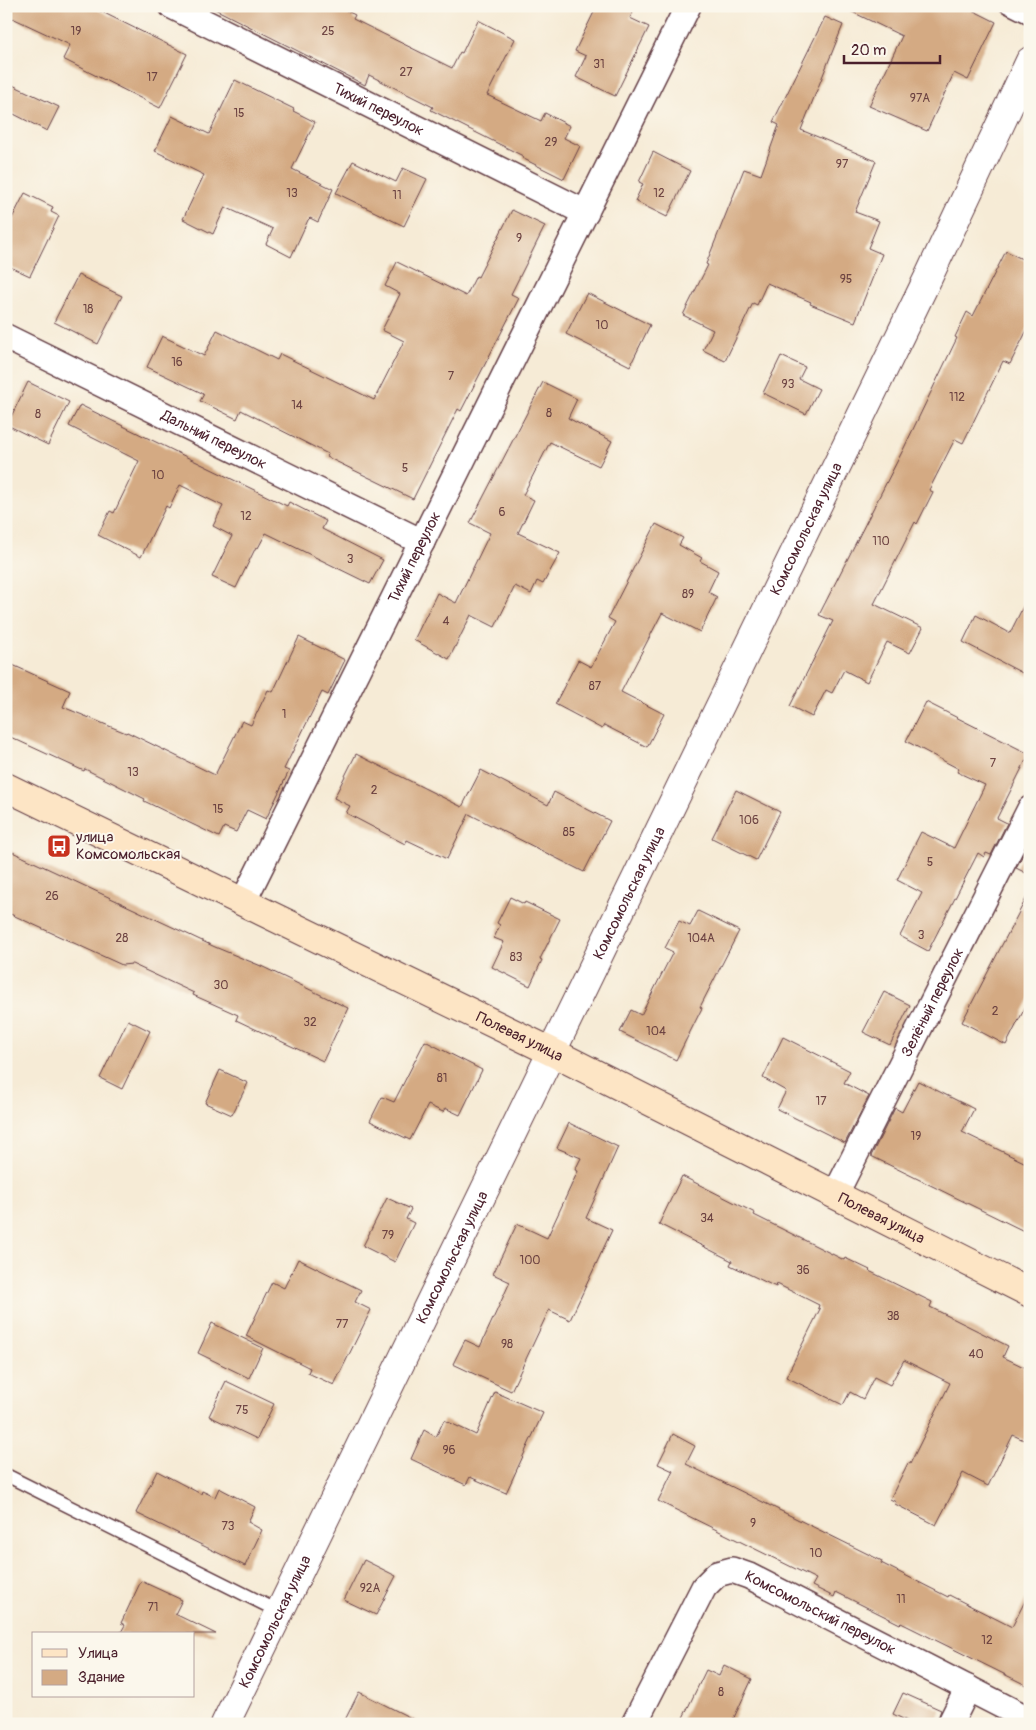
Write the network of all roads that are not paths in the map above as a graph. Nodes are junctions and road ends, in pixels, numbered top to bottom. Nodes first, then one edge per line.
1 (172, 6) edge
2 (688, 6) edge
3 (1006, 6) edge
4 (1030, 18) edge
5 (1030, 61) edge
6 (586, 213) junction
7 (6, 337) edge
8 (422, 542) junction
9 (6, 786) edge
10 (1030, 808) edge
11 (243, 902) junction
12 (552, 1052) junction
13 (835, 1195) junction
14 (1030, 1293) edge
15 (6, 1475) edge
16 (280, 1612) junction
17 (968, 1688) junction
18 (1030, 1720) edge
19 (225, 1724) edge
20 (634, 1724) edge
21 (950, 1724) edge

1 - 6 street, Тихий переулок
2 - 6 street, Тихий переулок
3 - 4 lane
5 - 12 street, Комсомольская улица
6 - 8 street, Тихий переулок
7 - 8 street, Дальний переулок
8 - 11 street, Тихий переулок
9 - 11 main road, Полевая улица
10 - 13 street, Зелёный переулок
11 - 12 main road, Полевая улица
12 - 13 main road, Полевая улица
12 - 16 street, Комсомольская улица
13 - 14 main road, Полевая улица
15 - 16 lane
16 - 19 street, Комсомольская улица
17 - 18 street, Комсомольский переулок
17 - 20 street, Комсомольский переулок
17 - 21 street

